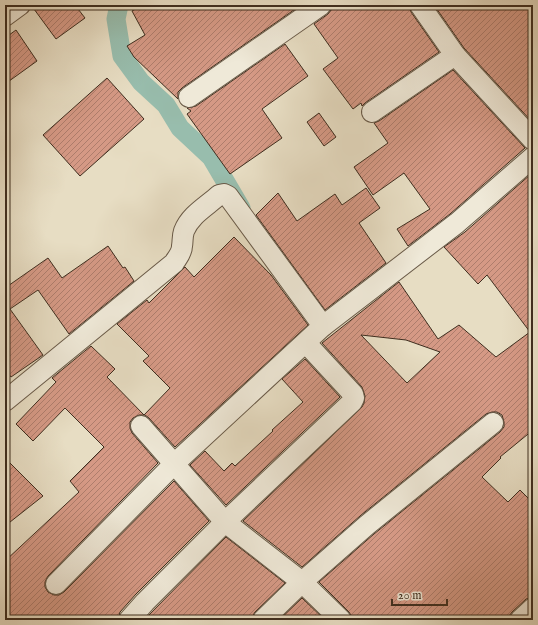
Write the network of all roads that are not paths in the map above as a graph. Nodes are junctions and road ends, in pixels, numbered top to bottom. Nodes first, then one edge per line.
1 (20, 5) edge
2 (321, 5) edge
3 (420, 5) edge
4 (5, 16) edge
5 (455, 55) junction
6 (189, 97) dead end
7 (372, 112) dead end
8 (533, 140) edge
9 (533, 157) edge
10 (323, 326) junction
11 (306, 343) junction
12 (5, 401) edge
13 (493, 423) dead end
14 (141, 426) dead end
15 (174, 464) junction
16 (225, 522) junction
17 (302, 582) junction
18 (56, 584) dead end
19 (533, 608) edge
20 (129, 620) edge
21 (263, 620) edge
22 (341, 620) edge
23 (520, 620) edge

1 - 4 street
2 - 6 street
3 - 5 street
5 - 7 street
5 - 8 street
9 - 10 street
10 - 11 street
10 - 12 street
11 - 15 street
11 - 16 street
13 - 17 street
14 - 15 street
15 - 16 street
15 - 18 street
16 - 17 street
16 - 20 street
17 - 21 street
17 - 22 street
19 - 23 street

